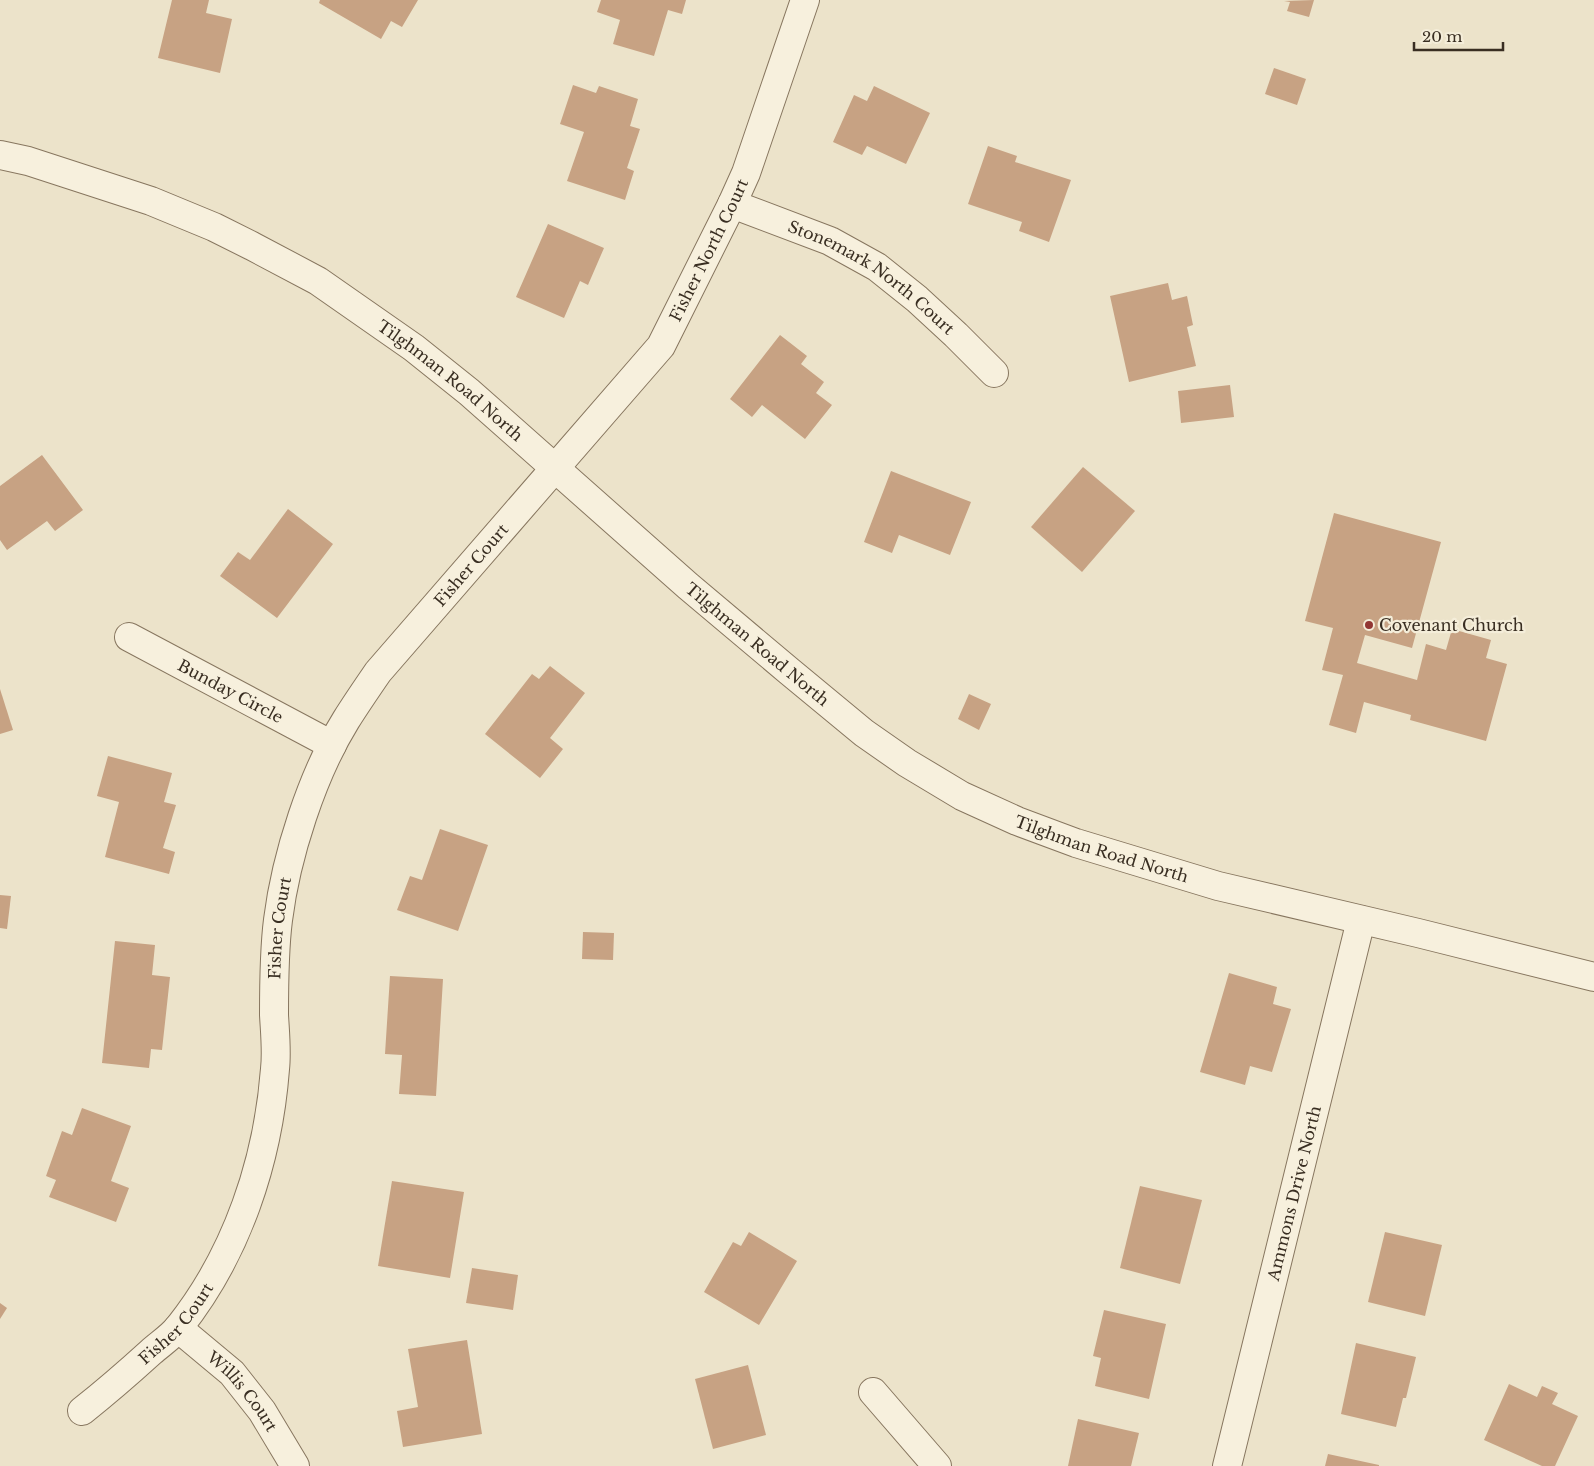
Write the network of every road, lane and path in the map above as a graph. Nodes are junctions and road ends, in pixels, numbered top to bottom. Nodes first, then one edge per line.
1 (805, 0) edge
2 (0, 155) edge
3 (732, 204) junction
4 (994, 374) dead end
5 (556, 469) junction
6 (129, 637) dead end
7 (332, 745) junction
8 (1360, 920) junction
9 (1594, 977) edge
10 (178, 1328) junction
11 (873, 1392) dead end
12 (82, 1411) dead end
13 (295, 1466) edge
14 (937, 1466) edge
15 (1227, 1466) edge

1 - 3 street, Fisher North Court
2 - 5 street, Tilghman Road North
3 - 4 street, Stonemark North Court
3 - 5 street, Fisher North Court
5 - 7 street, Fisher Court
5 - 8 street, Tilghman Road North
6 - 7 street, Bunday Circle
7 - 10 street, Fisher Court
8 - 9 street, Tilghman Road North
8 - 15 street, Ammons Drive North
10 - 12 street, Fisher Court
10 - 13 street, Willis Court
11 - 14 street

